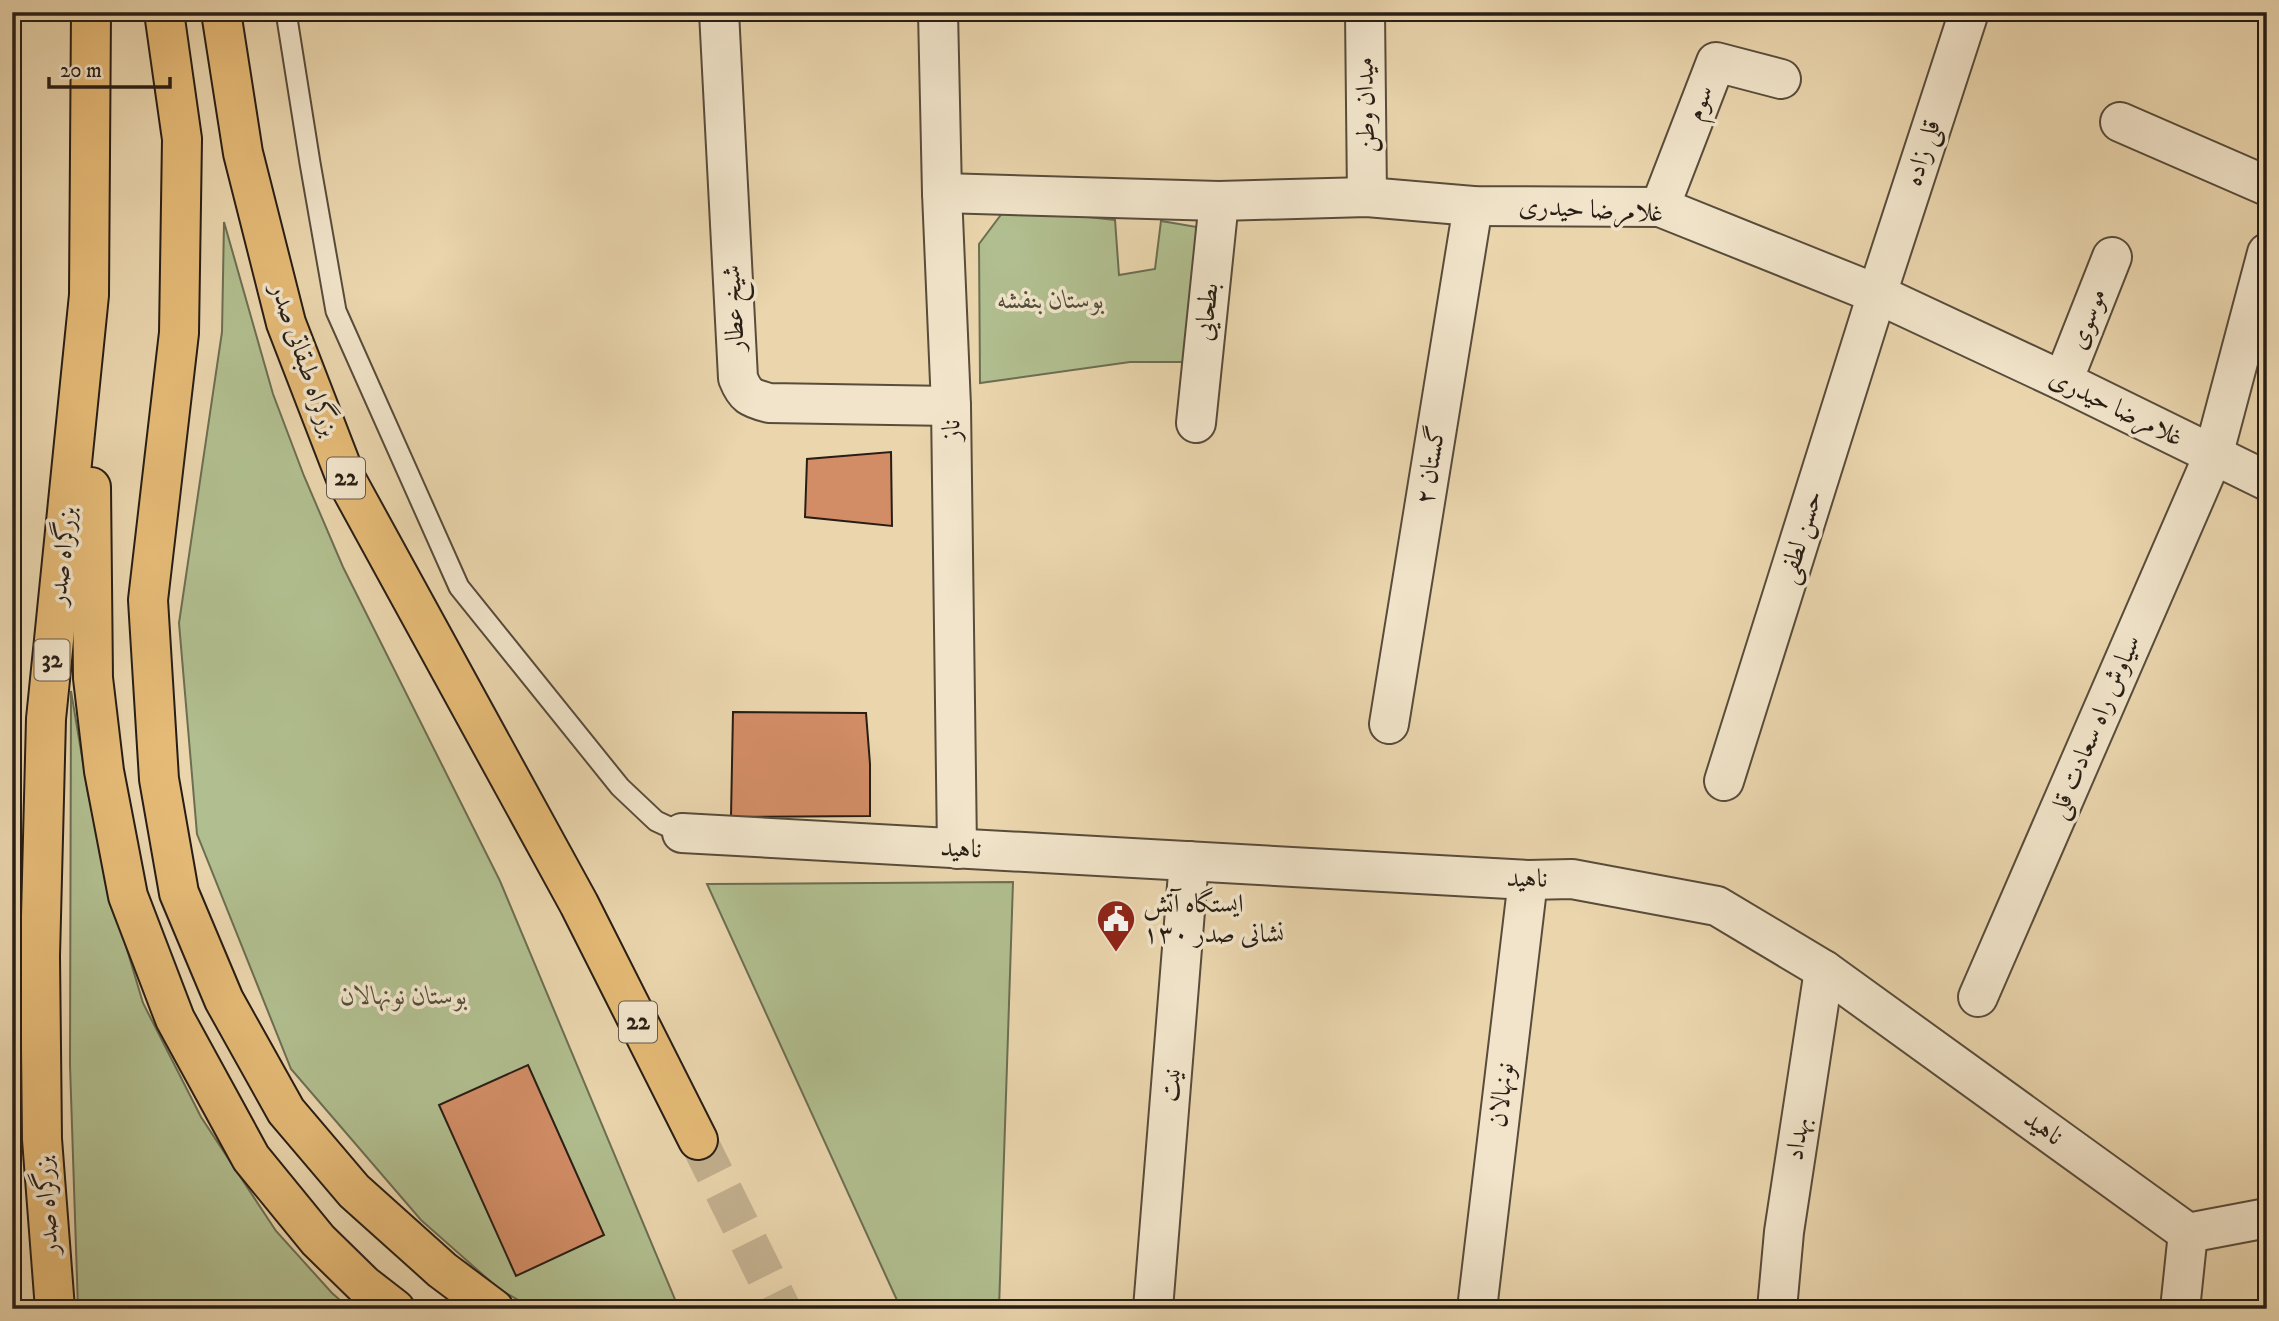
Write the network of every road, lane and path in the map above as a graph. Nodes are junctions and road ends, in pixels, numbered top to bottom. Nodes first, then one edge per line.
1 (91, 12) edge
2 (164, 12) edge
3 (221, 12) edge
4 (286, 12) edge
5 (719, 12) edge
6 (938, 12) edge
7 (1365, 12) edge
8 (1969, 12) edge
9 (2256, 12) edge
10 (2267, 16) edge
11 (1780, 79) dead end
12 (2120, 122) dead end
13 (2267, 186) edge
14 (942, 193) junction
15 (1367, 197) junction
16 (1219, 201) junction
17 (1474, 206) junction
18 (1660, 207) junction
19 (2267, 253) edge
20 (2112, 257) dead end
21 (1877, 294) junction
22 (89, 295) junction
23 (2063, 381) junction
24 (951, 406) junction
25 (1196, 423) dead end
26 (2213, 456) junction
27 (2267, 481) edge
28 (1389, 724) dead end
29 (1724, 781) dead end
30 (682, 833) joint
31 (957, 849) junction
32 (1189, 861) junction
33 (1528, 880) junction
34 (1824, 970) junction
35 (1978, 998) dead end
36 (698, 1140) tunnel mouth
37 (2264, 1214) edge
38 (2188, 1233) junction
39 (55, 1309) edge
40 (395, 1309) edge
41 (494, 1309) edge
42 (1153, 1309) edge
43 (1477, 1309) edge
44 (1777, 1309) edge
45 (2180, 1309) edge

1 - 22 highway, بزرگراه صدر / 32
2 - 41 highway
3 - 36 highway, بزرگراه طبقاتی صدر / 22
4 - 30 lane
5 - 24 street, شیخ عطار
6 - 14 street, ناز
7 - 15 street, میدان وطن
8 - 21 street, قلی زاده
9 - 10 path
11 - 18 street, سوم
12 - 13 street
14 - 16 street, غلامرضا حیدری
14 - 24 street, ناز
15 - 16 street, غلامرضا حیدری
15 - 17 street, غلامرضا حیدری
16 - 25 street, بطحایی
17 - 18 street, غلامرضا حیدری
17 - 28 street, گستان ۲
18 - 21 street, غلامرضا حیدری
19 - 26 street, سیاوش راه سعادت قلی
20 - 23 street, موسوی
21 - 23 street, غلامرضا حیدری
21 - 29 street, حسن لطفی
22 - 39 highway, بزرگراه صدر / 32
22 - 40 highway, 32
23 - 26 street, غلامرضا حیدری
24 - 31 street, ناز
26 - 27 street, غلامرضا حیدری
26 - 35 street, سیاوش راه سعادت قلی
30 - 31 street, ناهید
31 - 32 street, ناهید
32 - 33 street, ناهید
32 - 42 street, نیت
33 - 34 street, ناهید
33 - 43 street, نونهالان
34 - 38 street, ناهید
34 - 44 street, بهداد
37 - 38 street
38 - 45 street

